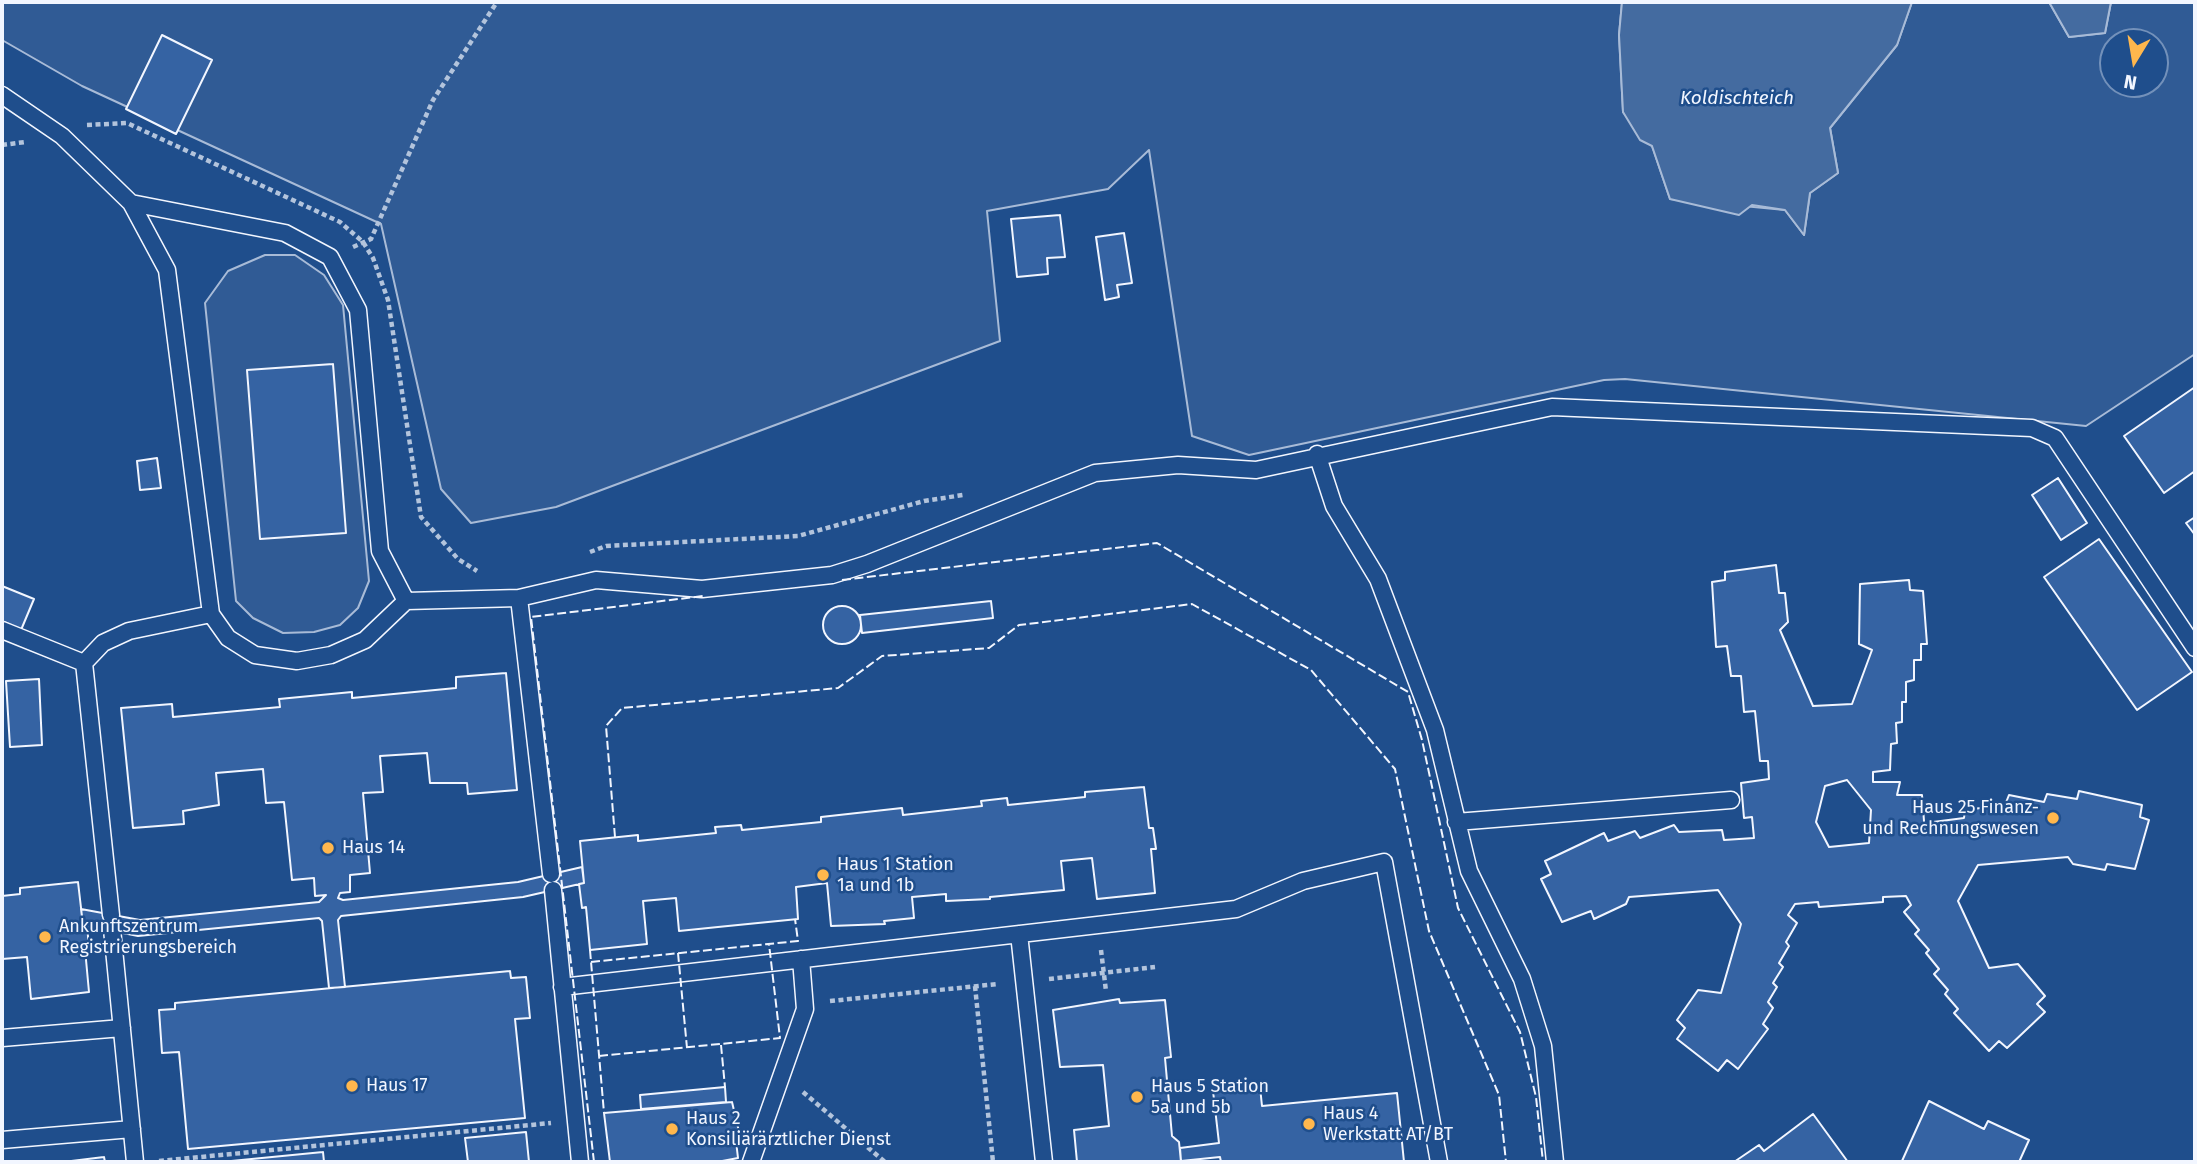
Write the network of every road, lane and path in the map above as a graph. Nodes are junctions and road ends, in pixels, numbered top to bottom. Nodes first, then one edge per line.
1 (498, 2) edge
2 (2, 95) edge
3 (131, 203) junction
4 (330, 257) junction
5 (1317, 454) junction
6 (1019, 503) junction
7 (584, 554) dead end
8 (519, 598) junction
9 (406, 601) junction
10 (211, 614) junction
11 (2, 630) edge
12 (2195, 648) edge
13 (84, 663) junction
14 (1731, 800) dead end
15 (1456, 822) junction
16 (1099, 925) junction
17 (1019, 934) junction
18 (801, 960) junction
19 (1155, 967) dead end
20 (1104, 972) junction
21 (1024, 981) junction
22 (975, 986) junction
23 (562, 987) junction
24 (1106, 991) dead end
25 (824, 1002) dead end
26 (122, 1028) junction
27 (2, 1038) edge
28 (795, 1085) dead end
29 (576, 1121) junction
30 (132, 1129) junction
31 (2, 1140) edge
32 (155, 1161) edge
33 (135, 1162) edge
34 (580, 1162) edge
35 (751, 1162) edge
36 (885, 1162) edge
37 (993, 1162) edge
38 (1044, 1162) edge
39 (1439, 1162) edge
40 (1555, 1162) edge

1 - 4 path
2 - 3 lane
3 - 4 lane
3 - 10 lane
4 - 9 lane
5 - 6 lane
5 - 12 lane
5 - 15 lane
6 - 7 path
6 - 8 lane
8 - 9 lane
8 - 23 lane
9 - 10 lane
10 - 13 lane
11 - 13 lane
13 - 26 lane
14 - 15 lane
15 - 40 lane
16 - 17 lane
16 - 20 path
16 - 39 lane
17 - 18 lane
17 - 21 lane
18 - 23 lane
18 - 35 lane
19 - 20 path
20 - 21 path
20 - 24 path
21 - 22 path
21 - 38 lane
22 - 25 path
22 - 37 path
23 - 29 lane
26 - 27 lane
26 - 30 lane
28 - 36 path
29 - 32 path
29 - 34 lane
30 - 31 lane
30 - 33 lane

